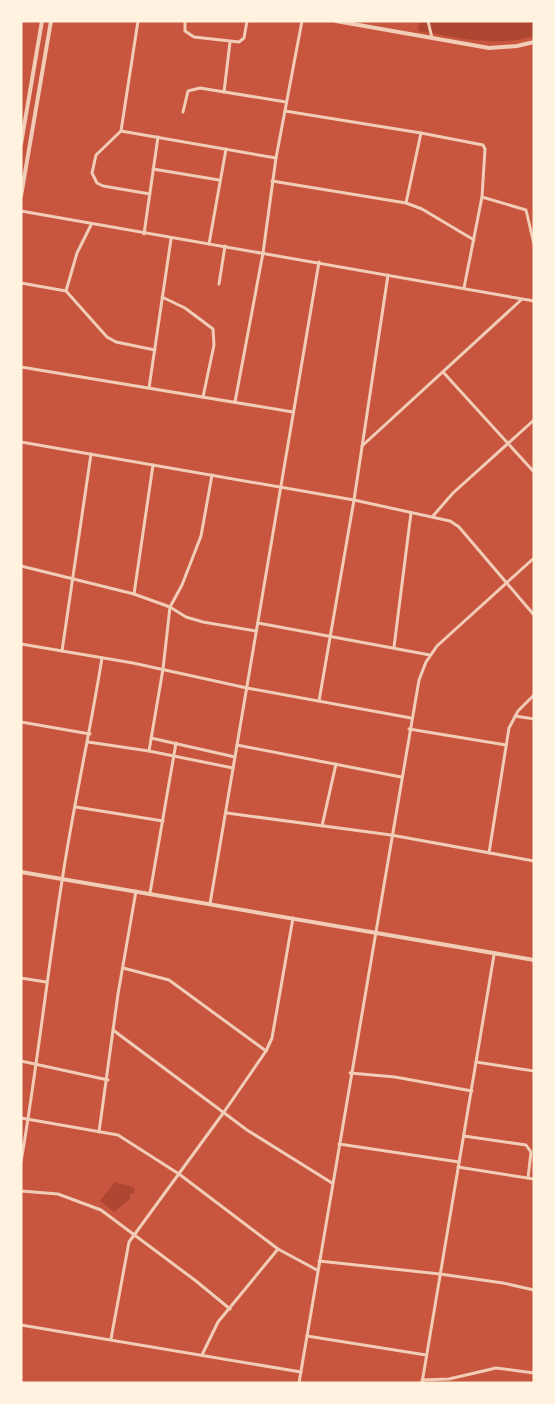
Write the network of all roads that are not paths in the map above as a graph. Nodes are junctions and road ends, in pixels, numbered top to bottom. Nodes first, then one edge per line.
1 (42, 21) edge
2 (51, 21) edge
3 (138, 21) edge
4 (186, 21) edge
5 (247, 21) edge
6 (302, 21) edge
7 (336, 21) edge
8 (428, 21) edge
9 (432, 38) junction
10 (230, 42) junction
11 (534, 42) edge
12 (224, 92) junction
13 (286, 102) junction
14 (285, 111) junction
15 (183, 112) dead end
16 (121, 131) junction
17 (421, 133) junction
18 (158, 137) junction
19 (21, 144) edge
20 (226, 149) junction
21 (276, 158) junction
22 (153, 169) junction
23 (219, 180) junction
24 (272, 181) junction
25 (150, 194) junction
26 (21, 196) edge
27 (482, 197) junction
28 (406, 203) junction
29 (21, 211) edge
30 (91, 225) junction
31 (144, 234) junction
32 (171, 239) junction
33 (474, 240) junction
34 (208, 244) junction
35 (534, 244) edge
36 (225, 246) junction
37 (263, 253) junction
38 (319, 262) junction
39 (388, 275) junction
40 (21, 283) edge
41 (219, 284) dead end
42 (464, 288) junction
43 (66, 291) junction
44 (162, 297) junction
45 (522, 300) junction
46 (534, 301) edge
47 (154, 350) junction
48 (21, 367) edge
49 (443, 372) junction
50 (149, 388) junction
51 (203, 397) junction
52 (236, 402) junction
53 (293, 412) junction
54 (534, 420) edge
55 (21, 442) edge
56 (508, 444) junction
57 (362, 447) junction
58 (91, 454) junction
59 (153, 465) junction
60 (534, 472) edge
61 (212, 475) junction
62 (281, 487) junction
63 (354, 500) junction
64 (411, 513) junction
65 (433, 516) junction
66 (534, 558) edge
67 (21, 566) edge
68 (74, 578) junction
69 (506, 584) junction
70 (134, 594) junction
71 (170, 607) junction
72 (534, 615) edge
73 (258, 623) junction
74 (256, 631) junction
75 (330, 635) junction
76 (21, 644) edge
77 (394, 647) junction
78 (62, 651) junction
79 (430, 655) junction
80 (102, 658) junction
81 (163, 669) junction
82 (247, 688) junction
83 (534, 695) edge
84 (319, 701) junction
85 (515, 716) junction
86 (411, 718) junction
87 (534, 719) edge
88 (21, 722) edge
89 (409, 729) junction
90 (90, 734) junction
91 (151, 738) junction
92 (88, 742) junction
93 (176, 743) junction
94 (237, 745) junction
95 (506, 745) junction
96 (149, 751) junction
97 (173, 756) junction
98 (235, 757) junction
99 (336, 764) junction
100 (233, 768) junction
101 (401, 776) junction
102 (76, 807) junction
103 (227, 813) junction
104 (163, 822) junction
105 (322, 826) junction
106 (391, 835) junction
107 (489, 853) junction
108 (534, 861) edge
109 (21, 872) edge
110 (62, 878) junction
111 (136, 891) junction
112 (150, 893) junction
113 (210, 904) junction
114 (293, 918) junction
115 (374, 933) junction
116 (494, 955) junction
117 (534, 960) edge
118 (123, 968) junction
119 (21, 978) edge
120 (46, 982) junction
121 (113, 1030) junction
122 (266, 1051) junction
123 (21, 1061) edge
124 (476, 1062) junction
125 (37, 1063) junction
126 (534, 1071) edge
127 (350, 1072) junction
128 (108, 1080) junction
129 (472, 1091) junction
130 (224, 1112) junction
131 (21, 1118) edge
132 (28, 1120) junction
133 (99, 1132) junction
134 (464, 1136) junction
135 (339, 1144) junction
136 (21, 1162) edge
137 (459, 1162) junction
138 (458, 1167) junction
139 (179, 1174) junction
140 (528, 1178) junction
141 (534, 1179) edge
142 (332, 1183) junction
143 (21, 1191) edge
144 (134, 1234) junction
145 (278, 1249) junction
146 (319, 1260) junction
147 (317, 1270) junction
148 (440, 1274) junction
149 (534, 1290) edge
150 (230, 1309) junction
151 (21, 1325) edge
152 (307, 1336) junction
153 (111, 1340) junction
154 (202, 1355) junction
155 (426, 1355) junction
156 (301, 1372) junction
157 (534, 1373) edge
158 (422, 1381) edge
159 (299, 1383) edge

1 - 19 street
2 - 26 street
3 - 16 street
4 - 10 street
5 - 10 street
6 - 13 street
7 - 9 street
8 - 9 street
9 - 11 street
10 - 12 street
12 - 13 street
12 - 15 street
13 - 14 street
14 - 17 street
14 - 21 street
16 - 18 street
16 - 25 street
17 - 27 street
17 - 28 street
18 - 20 street
18 - 22 street
20 - 21 street
20 - 23 street
21 - 24 street
22 - 23 street
22 - 25 street
23 - 34 street
24 - 28 street
24 - 37 street
25 - 31 street
27 - 33 street
27 - 35 street
28 - 33 street
29 - 30 street
30 - 31 street
30 - 43 street
31 - 32 street
32 - 34 street
32 - 44 street
33 - 42 street
34 - 36 street
36 - 37 street
36 - 41 street
37 - 38 street
37 - 52 street
38 - 39 street
38 - 53 street
39 - 42 street
39 - 57 street
40 - 43 street
42 - 45 street
43 - 47 street
44 - 47 street
44 - 51 street
45 - 46 street
45 - 49 street
47 - 50 street
48 - 50 street
49 - 56 street
49 - 57 street
50 - 51 street
51 - 52 street
52 - 53 street
53 - 62 street
54 - 56 street
55 - 58 street
56 - 60 street
56 - 65 street
57 - 63 street
58 - 59 street
58 - 68 street
59 - 61 street
59 - 70 street
61 - 62 street
61 - 71 street
62 - 63 street
62 - 73 street
63 - 64 street
63 - 75 street
64 - 65 street
64 - 77 street
65 - 69 street
66 - 69 street
67 - 68 street
68 - 70 street
68 - 78 street
69 - 72 street
69 - 79 street
70 - 71 street
71 - 74 street
71 - 81 street
73 - 74 street
73 - 75 street
74 - 82 street
75 - 77 street
75 - 84 street
76 - 78 street
77 - 79 street
78 - 80 street
79 - 86 street
80 - 81 street
80 - 90 street
81 - 82 street
81 - 91 street
82 - 84 street
82 - 94 street
83 - 85 street
84 - 86 street
85 - 87 street
85 - 95 street
86 - 89 street
88 - 90 street
89 - 95 street
89 - 101 street
90 - 92 street
91 - 93 street
91 - 96 street
92 - 96 street
92 - 102 street
93 - 97 street
93 - 98 street
94 - 98 street
94 - 99 street
95 - 107 street
96 - 97 street
97 - 100 street
97 - 104 street
98 - 100 street
99 - 101 street
99 - 105 street
100 - 103 street
101 - 106 street
102 - 104 street
102 - 110 street
103 - 105 street
103 - 113 street
104 - 112 street
105 - 106 street
106 - 107 street
106 - 115 street
107 - 108 street
109 - 110 street
110 - 111 street
110 - 120 street
111 - 112 street
111 - 118 street
112 - 113 street
113 - 114 street
114 - 115 street
114 - 122 street
115 - 116 street
115 - 127 street
116 - 117 street
116 - 124 street
118 - 121 street
118 - 122 street
119 - 120 street
120 - 125 street
121 - 128 street
121 - 130 street
122 - 130 street
123 - 125 street
124 - 126 street
124 - 129 street
125 - 128 street
125 - 132 street
127 - 129 street
127 - 135 street
128 - 133 street
129 - 134 street
130 - 139 street
130 - 142 street
131 - 132 street
132 - 133 street
132 - 136 street
133 - 139 street
134 - 137 street
134 - 140 street
135 - 137 street
135 - 142 street
137 - 138 street
138 - 140 street
138 - 148 street
139 - 144 street
139 - 145 street
140 - 141 street
142 - 146 street
143 - 144 street
144 - 150 street
144 - 153 street
145 - 147 street
145 - 150 street
146 - 147 street
146 - 148 street
147 - 152 street
148 - 149 street
148 - 155 street
150 - 154 street
151 - 153 street
152 - 155 street
152 - 156 street
153 - 154 street
154 - 156 street
155 - 158 street
156 - 159 street
157 - 158 street

